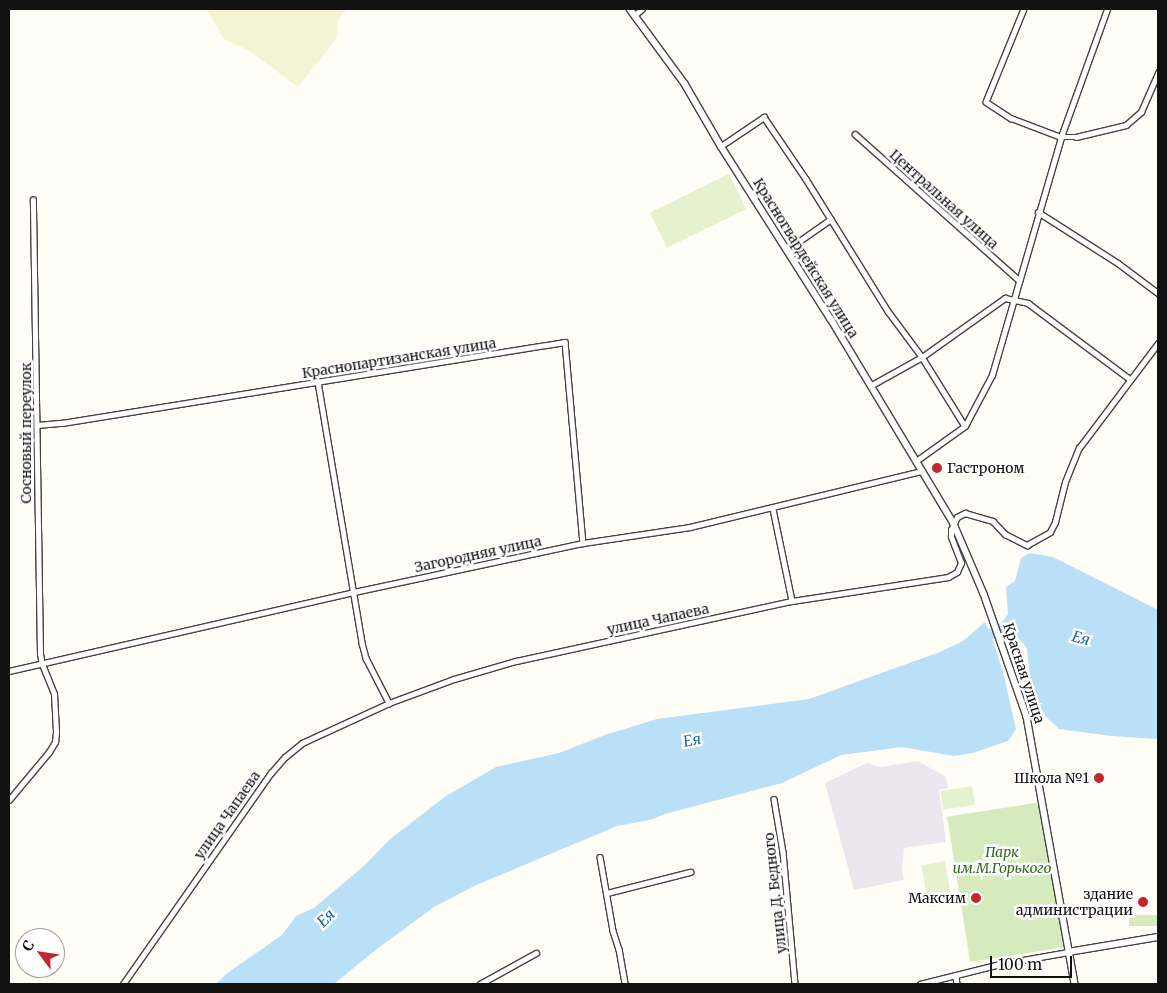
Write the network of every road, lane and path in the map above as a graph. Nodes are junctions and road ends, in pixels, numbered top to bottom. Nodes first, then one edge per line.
1 (630, 9) edge
2 (642, 9) edge
3 (1024, 9) edge
4 (1107, 9) edge
5 (635, 15) junction
6 (1158, 73) edge
7 (855, 134) dead end
8 (1061, 137) junction
9 (722, 146) junction
10 (33, 200) dead end
11 (1038, 212) junction
12 (830, 219) junction
13 (788, 249) junction
14 (1019, 280) junction
15 (1158, 293) edge
16 (1015, 300) junction
17 (1158, 343) edge
18 (922, 357) junction
19 (1130, 379) junction
20 (318, 382) junction
21 (870, 386) junction
22 (37, 425) junction
23 (965, 426) junction
24 (916, 461) junction
25 (921, 471) junction
26 (772, 509) junction
27 (954, 524) junction
28 (583, 543) junction
29 (354, 592) junction
30 (792, 601) junction
31 (42, 665) junction
32 (9, 672) edge
33 (389, 703) junction
34 (9, 800) edge
35 (774, 800) dead end
36 (600, 857) dead end
37 (690, 872) dead end
38 (607, 894) junction
39 (1158, 936) edge
40 (1068, 952) junction
41 (536, 953) dead end
42 (956, 975) junction
43 (123, 984) edge
44 (480, 984) edge
45 (625, 984) edge
46 (796, 984) edge
47 (920, 984) edge
48 (957, 984) edge
49 (1075, 984) edge

1 - 5 street, Красногвардейская улица
2 - 5 street
3 - 8 street
4 - 8 street
5 - 9 street, Красногвардейская улица
6 - 8 street
7 - 14 street, Центральная улица
8 - 11 street
9 - 12 street
9 - 13 street, Красногвардейская улица
10 - 22 street, Сосновый переулок
11 - 14 street
11 - 15 street
12 - 13 street
12 - 18 street
13 - 21 street, Красногвардейская улица
14 - 16 street
16 - 18 street
16 - 19 street
16 - 23 street
17 - 19 street
18 - 21 street
18 - 23 street
19 - 27 street
20 - 22 street, Краснопартизанская улица
20 - 28 street, Краснопартизанская улица
20 - 29 street
21 - 24 street, Красногвардейская улица
22 - 31 street, Сосновый переулок
23 - 24 street
24 - 25 street, Красногвардейская улица
25 - 26 street, Загородняя улица
25 - 27 street, Красногвардейская улица
26 - 28 street, Загородняя улица
26 - 30 street
27 - 30 street, улица Чапаева
27 - 40 street, Красная улица
28 - 29 street, Загородняя улица
29 - 31 street, Загородняя улица
29 - 33 street
30 - 33 street, улица Чапаева
31 - 32 street, Загородняя улица
31 - 34 street
33 - 43 street, улица Чапаева
35 - 46 street, улица Д. Бедного
36 - 38 street
37 - 38 street
38 - 45 street
39 - 40 street
40 - 42 street
40 - 49 street, Красная улица
41 - 44 street
42 - 47 street
42 - 48 street

